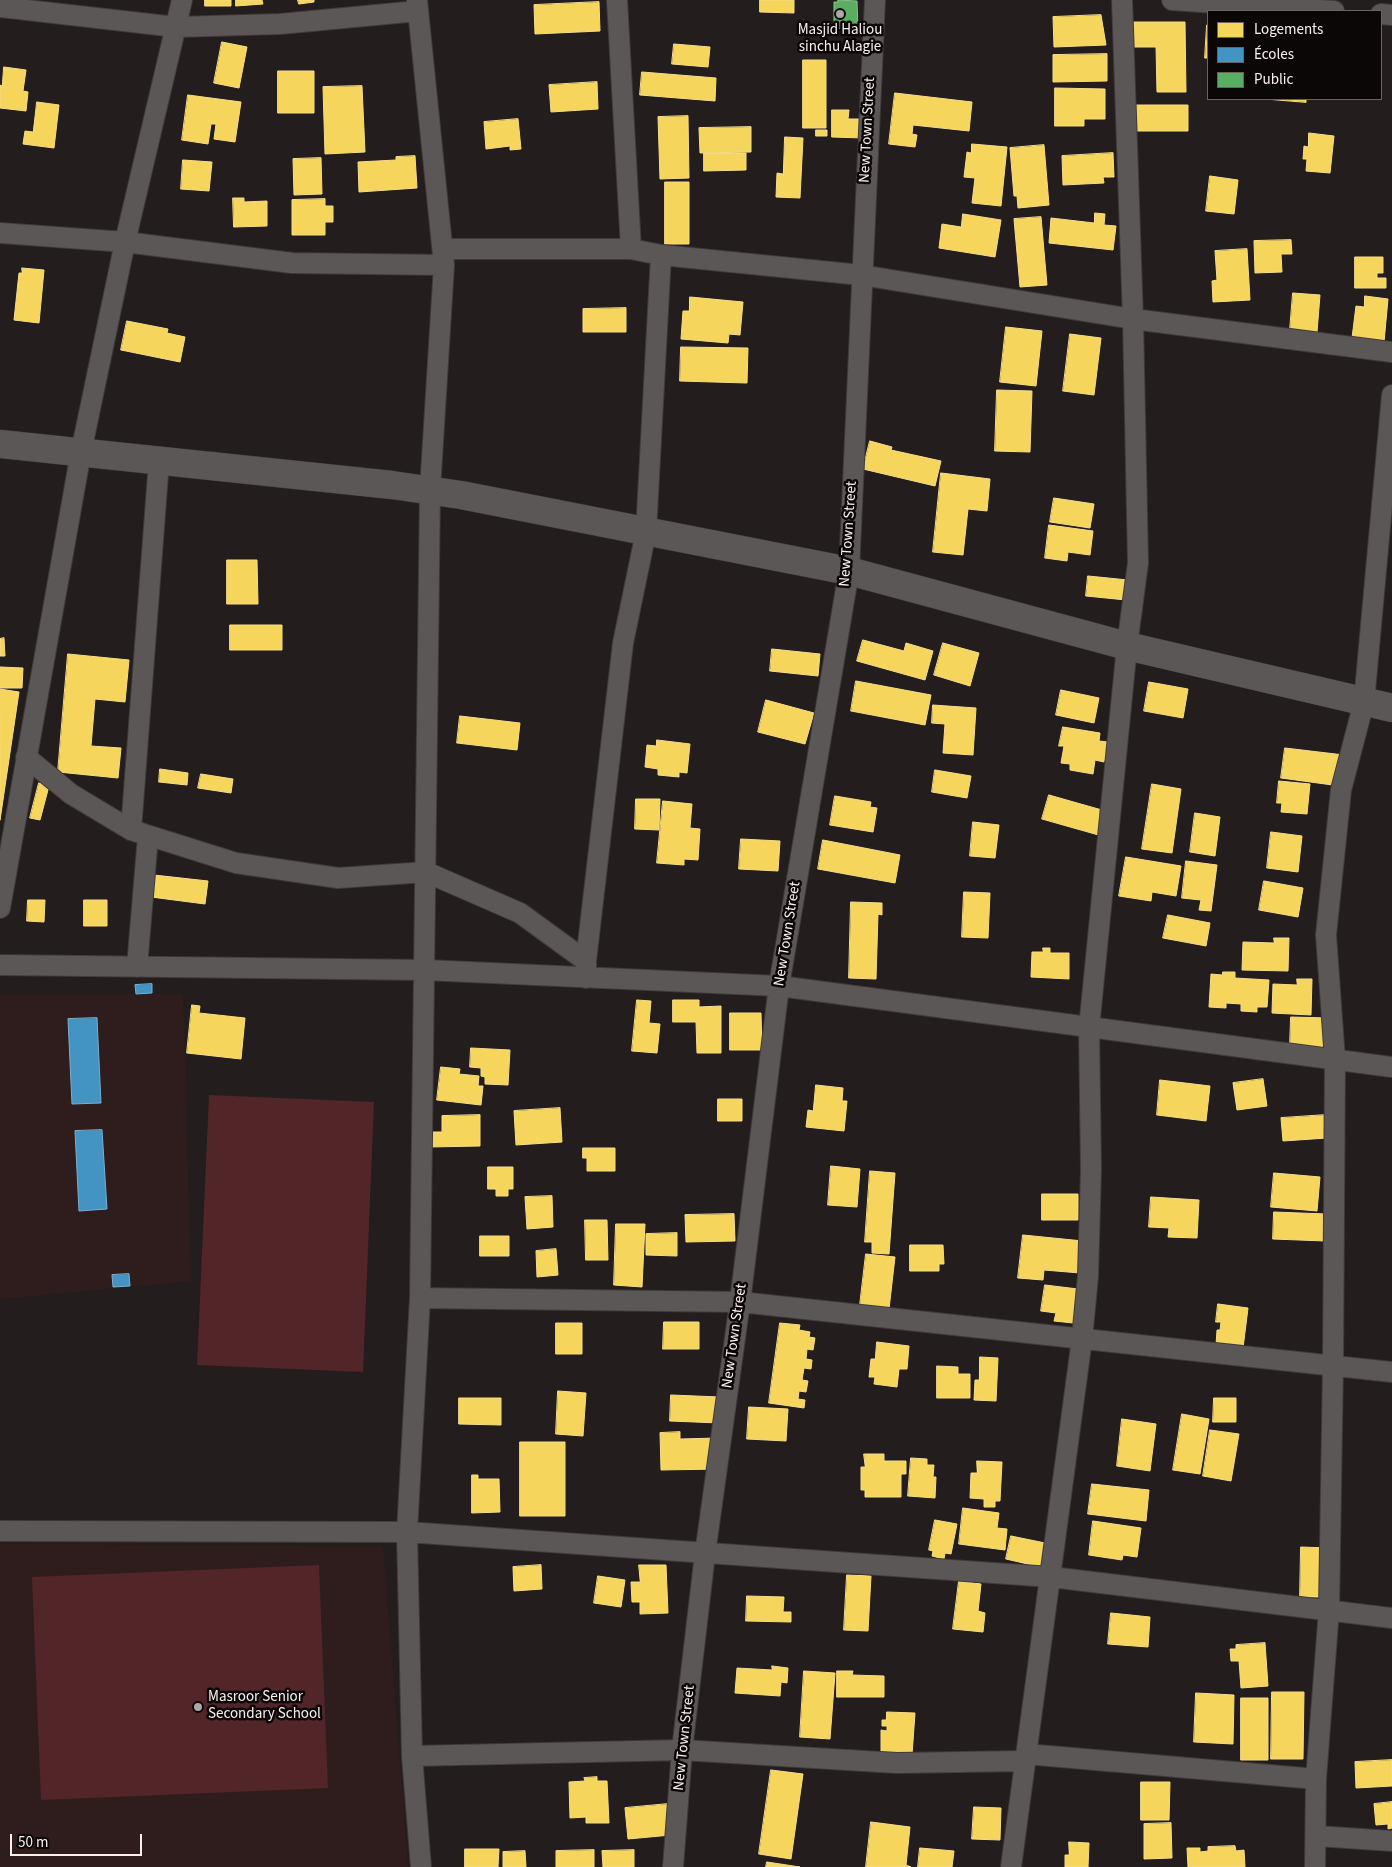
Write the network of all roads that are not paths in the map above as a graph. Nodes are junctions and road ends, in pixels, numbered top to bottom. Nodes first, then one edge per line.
1 (182, 0) edge
2 (617, 0) edge
3 (875, 0) edge
4 (1122, 0) edge
5 (1172, 0) edge
6 (417, 6) edge
7 (0, 7) edge
8 (1319, 10) edge
9 (176, 27) junction
10 (0, 233) edge
11 (125, 242) junction
12 (630, 249) junction
13 (661, 255) junction
14 (444, 257) junction
15 (861, 275) junction
16 (1133, 319) junction
17 (1392, 352) edge
18 (1392, 396) edge
19 (0, 444) edge
20 (81, 452) junction
21 (159, 461) junction
22 (430, 490) junction
23 (646, 532) junction
24 (849, 571) junction
25 (1127, 646) junction
26 (1364, 702) junction
27 (1392, 708) edge
28 (26, 757) junction
29 (139, 833) junction
30 (426, 872) junction
31 (0, 908) edge
32 (0, 965) edge
33 (137, 967) junction
34 (425, 970) junction
35 (586, 970) junction
36 (779, 986) junction
37 (1089, 1028) junction
38 (1335, 1060) junction
39 (1392, 1067) edge
40 (420, 1298) junction
41 (740, 1302) junction
42 (1082, 1339) junction
43 (1333, 1365) junction
44 (1392, 1372) edge
45 (0, 1531) edge
46 (407, 1532) junction
47 (704, 1554) junction
48 (1051, 1577) junction
49 (1329, 1610) junction
50 (1392, 1618) edge
51 (682, 1750) junction
52 (412, 1756) junction
53 (1026, 1757) junction
54 (1316, 1779) junction
55 (1317, 1836) junction
56 (1392, 1841) edge
57 (421, 1867) edge
58 (673, 1867) edge
59 (1012, 1867) edge
60 (1315, 1867) edge

1 - 9 street
2 - 12 street
3 - 15 street, New Town Street
4 - 16 street
5 - 8 street
6 - 9 street
6 - 14 street
7 - 9 street
9 - 11 street
10 - 11 street
11 - 14 street
11 - 20 street
12 - 13 street
12 - 14 street
13 - 15 street
13 - 23 street
14 - 22 street
15 - 16 street
15 - 24 street, New Town Street
16 - 17 street
16 - 25 street
18 - 26 street
19 - 20 street
20 - 21 street
20 - 28 street
21 - 22 street
21 - 29 street
22 - 23 street
22 - 30 street
23 - 24 street
23 - 35 street
24 - 25 street
24 - 36 street, New Town Street
25 - 26 street
25 - 37 street
26 - 27 street
26 - 38 street
28 - 29 street
28 - 31 street
29 - 30 street
29 - 33 street
30 - 34 street
30 - 35 street
32 - 33 street
33 - 34 street
34 - 35 street
34 - 40 street
35 - 36 street
36 - 37 street
36 - 41 street, New Town Street
37 - 38 street
37 - 42 street
38 - 39 street
38 - 43 street
40 - 41 street
40 - 46 street
41 - 42 street
41 - 47 street, New Town Street
42 - 43 street
42 - 48 street
43 - 44 street
43 - 49 street
45 - 46 street
46 - 47 street
46 - 52 street
47 - 48 street
47 - 51 street, New Town Street
48 - 49 street
48 - 53 street
49 - 50 street
49 - 54 street
51 - 52 street
51 - 53 street
51 - 58 street, New Town Street
52 - 57 street
53 - 54 street
53 - 59 street
54 - 55 street
55 - 56 street
55 - 60 street

